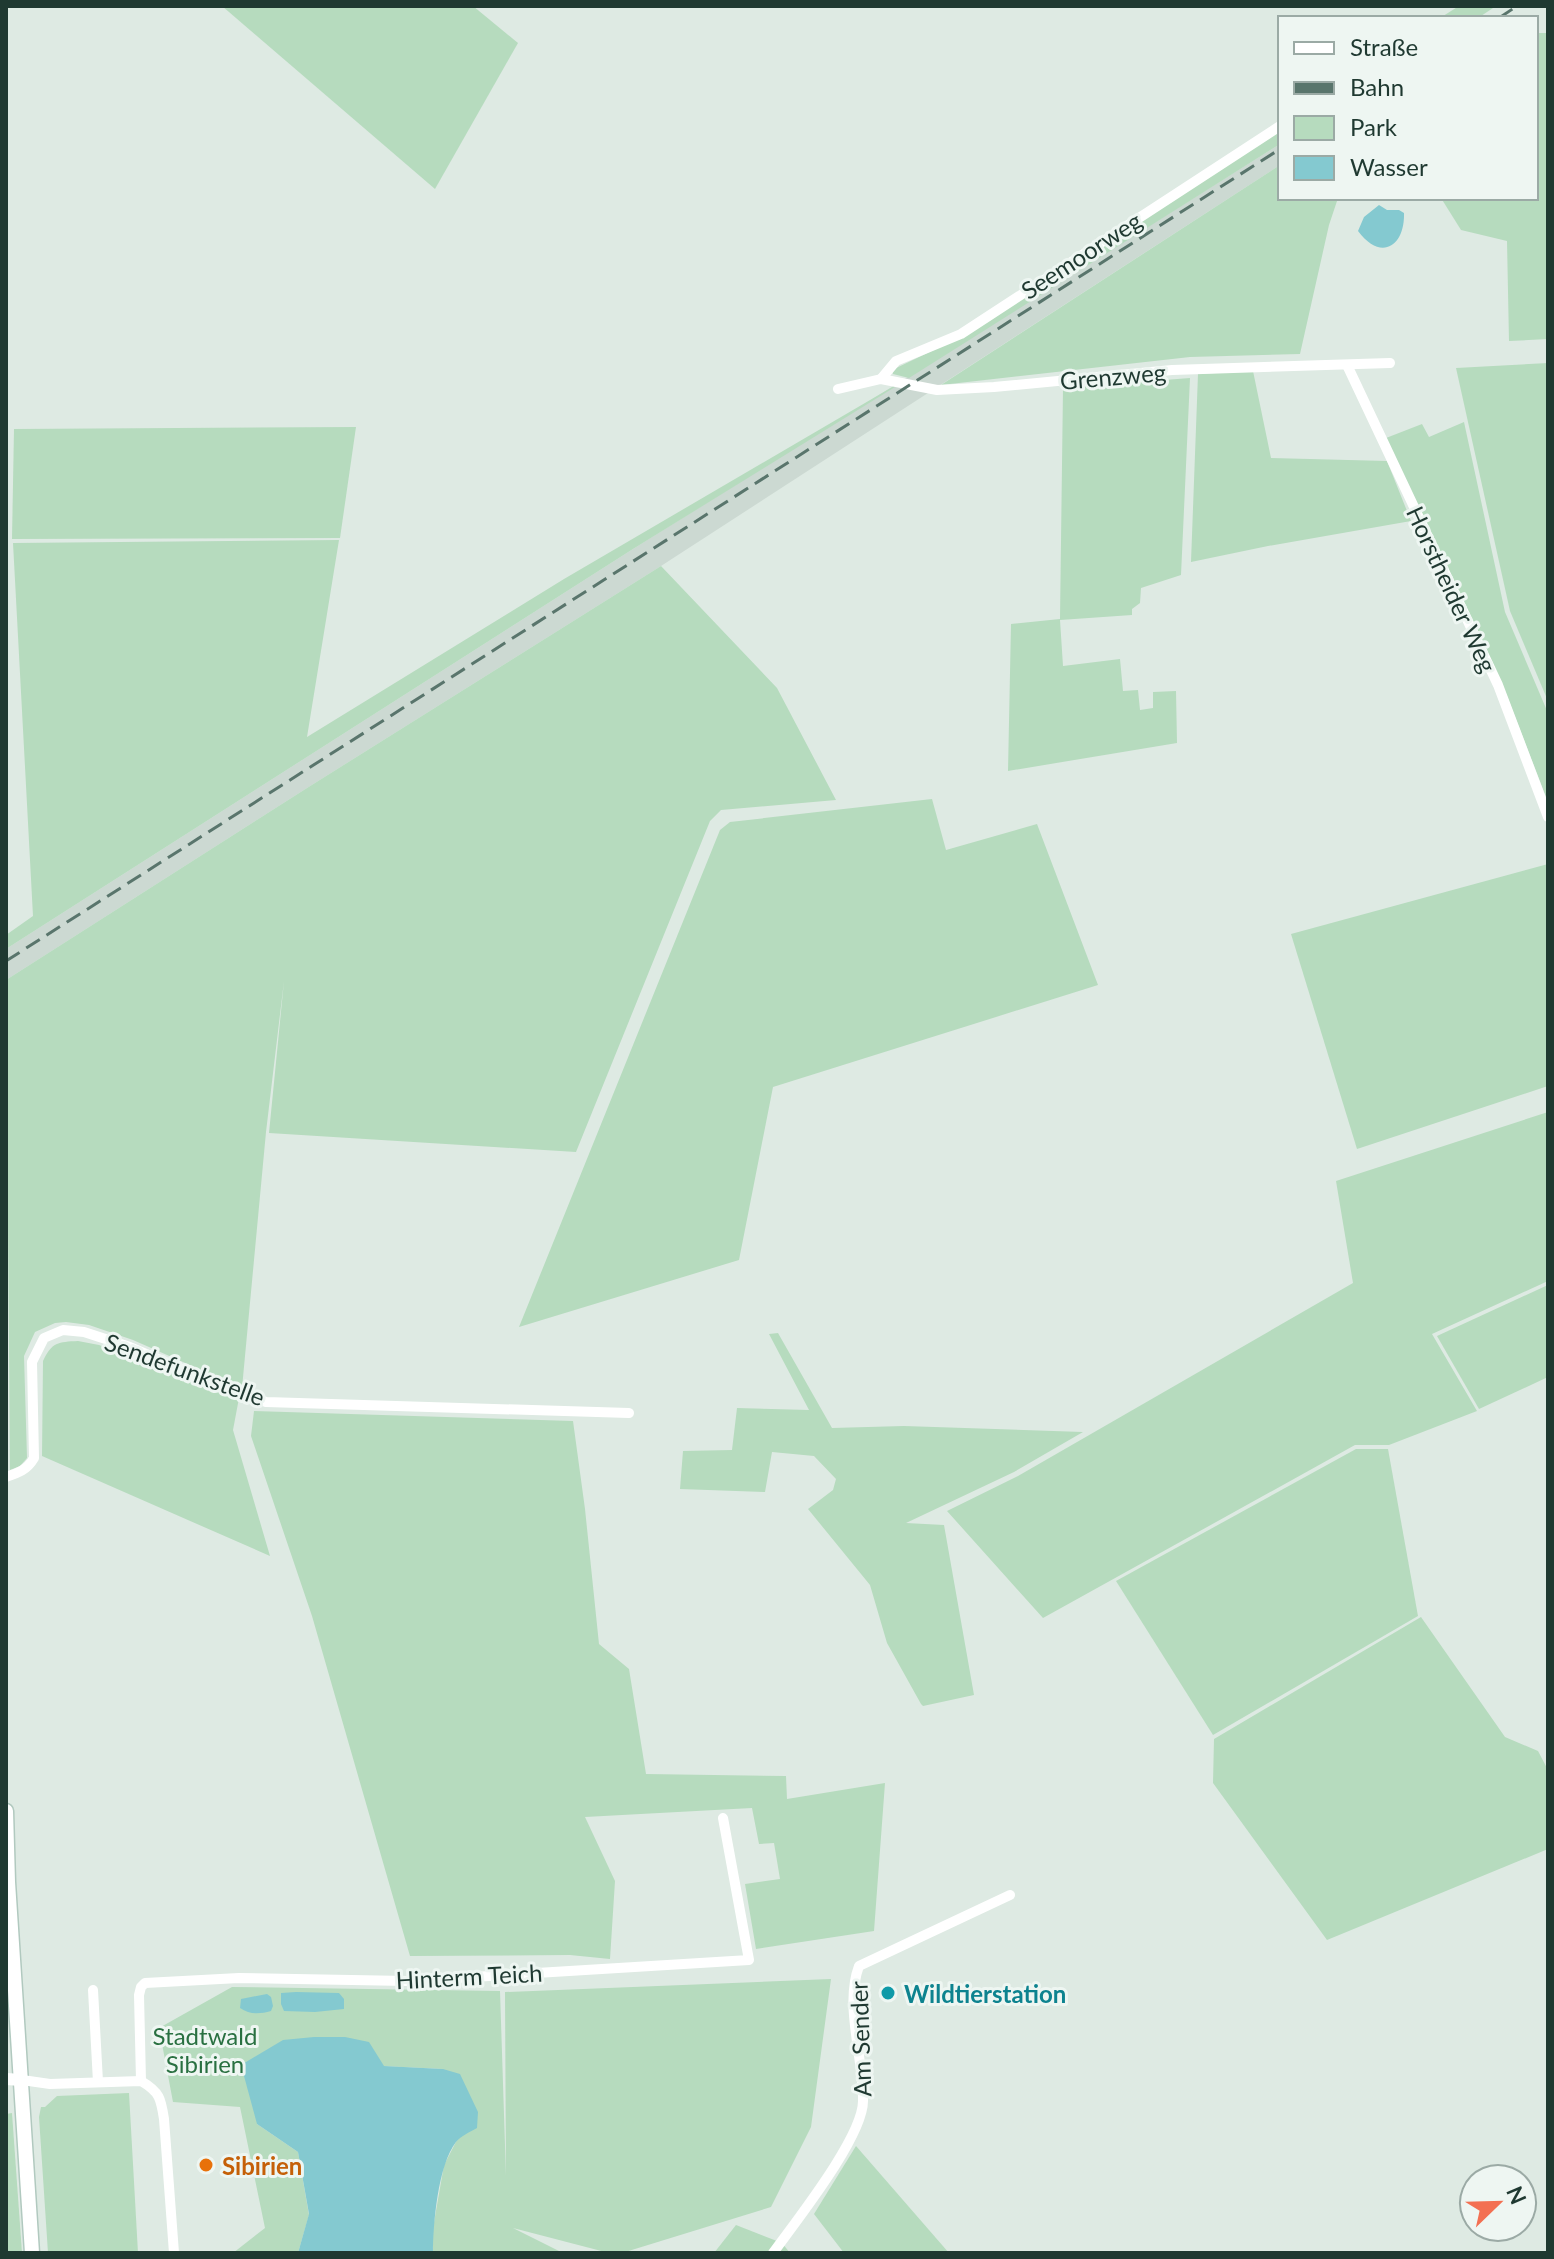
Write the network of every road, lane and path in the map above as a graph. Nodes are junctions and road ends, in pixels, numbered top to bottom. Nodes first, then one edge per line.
1 (1278, 127) edge
2 (1390, 363) dead end
3 (1347, 365) junction
4 (881, 379) junction
5 (838, 389) dead end
6 (1548, 817) edge
7 (629, 1413) dead end
8 (6, 1477) edge
9 (6, 1811) edge
10 (723, 1818) dead end
11 (1010, 1895) dead end
12 (93, 1990) dead end
13 (16, 1993) junction
14 (6, 2022) edge
15 (6, 2079) edge
16 (22, 2080) junction
17 (141, 2081) junction
18 (98, 2082) junction
19 (32, 2253) edge
20 (174, 2253) edge
21 (773, 2253) edge

1 - 4 street, Seemoorweg
2 - 3 street, Grenzweg
3 - 4 street, Grenzweg
3 - 6 street, Horstheider Weg
4 - 5 street, Grenzweg
7 - 8 street, Sendefunkstelle
9 - 13 main road
10 - 17 street, Hinterm Teich
11 - 21 street, Am Sender
12 - 18 street
13 - 14 main road
13 - 16 main road
15 - 16 street
16 - 18 street
16 - 19 main road
17 - 18 street
17 - 20 street

